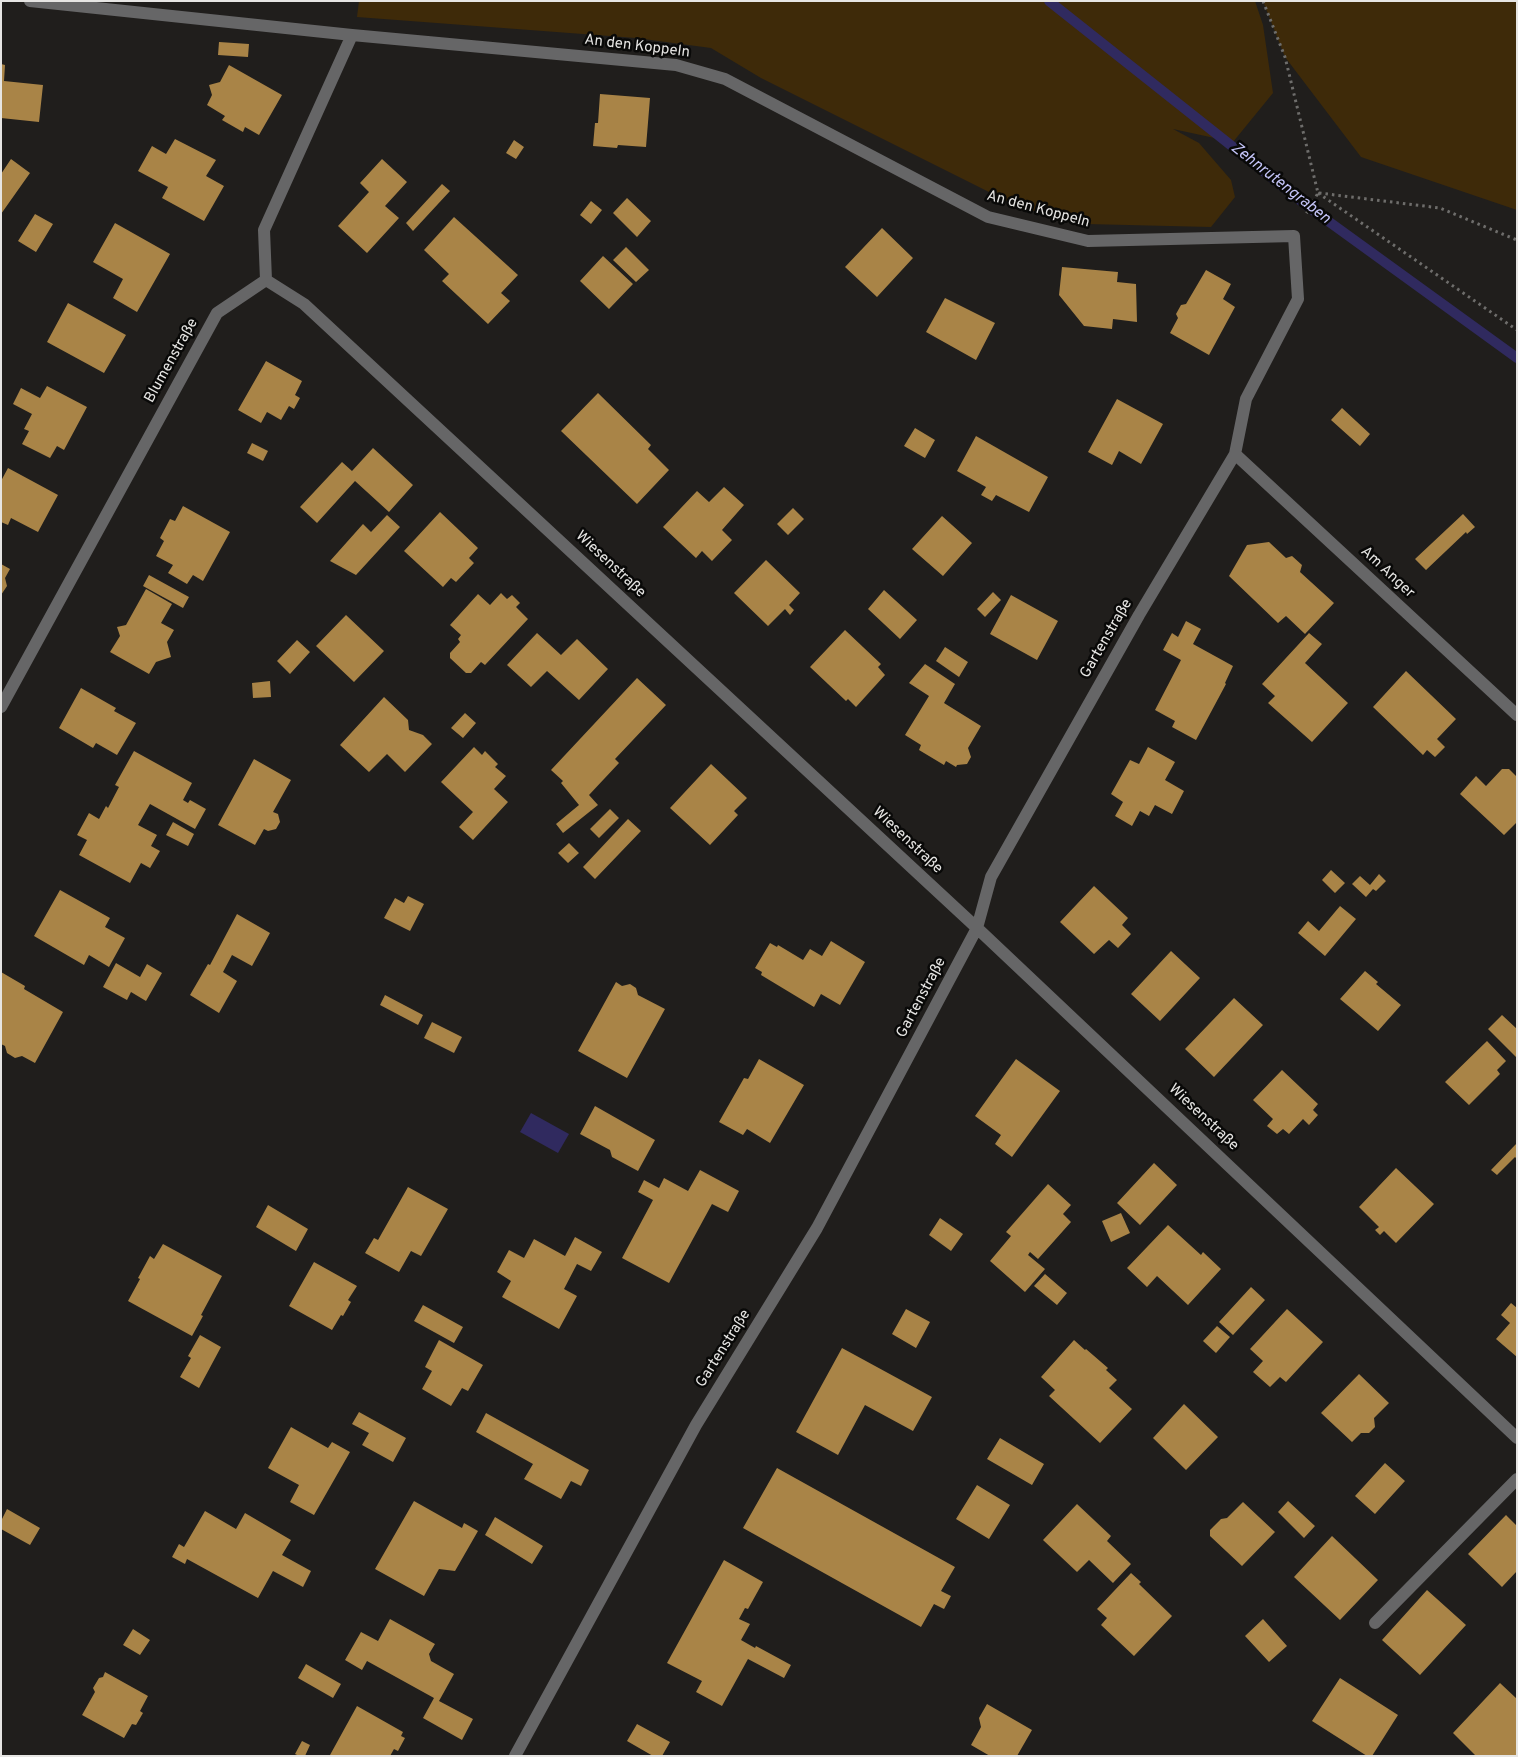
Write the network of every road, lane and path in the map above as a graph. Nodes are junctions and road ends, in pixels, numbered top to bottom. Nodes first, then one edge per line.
1 (30, 1) edge
2 (1263, 1) edge
3 (352, 35) junction
4 (1318, 193) junction
5 (1294, 236) junction
6 (1517, 240) edge
7 (266, 280) junction
8 (1517, 330) edge
9 (1235, 454) junction
10 (1, 707) edge
11 (1517, 715) edge
12 (977, 928) junction
13 (1517, 1438) edge
14 (1517, 1479) edge
15 (1375, 1623) dead end
16 (516, 1756) edge

1 - 3 street, An den Koppeln
2 - 4 path
3 - 5 street, An den Koppeln
3 - 7 street
4 - 5 path
4 - 6 path
4 - 8 path
5 - 9 street, Gartenstraße
7 - 10 street, Blumenstraße
7 - 12 street, Wiesenstraße
9 - 11 street, Am Anger
9 - 12 street, Gartenstraße
12 - 13 street, Wiesenstraße
12 - 16 street, Gartenstraße
14 - 15 street

